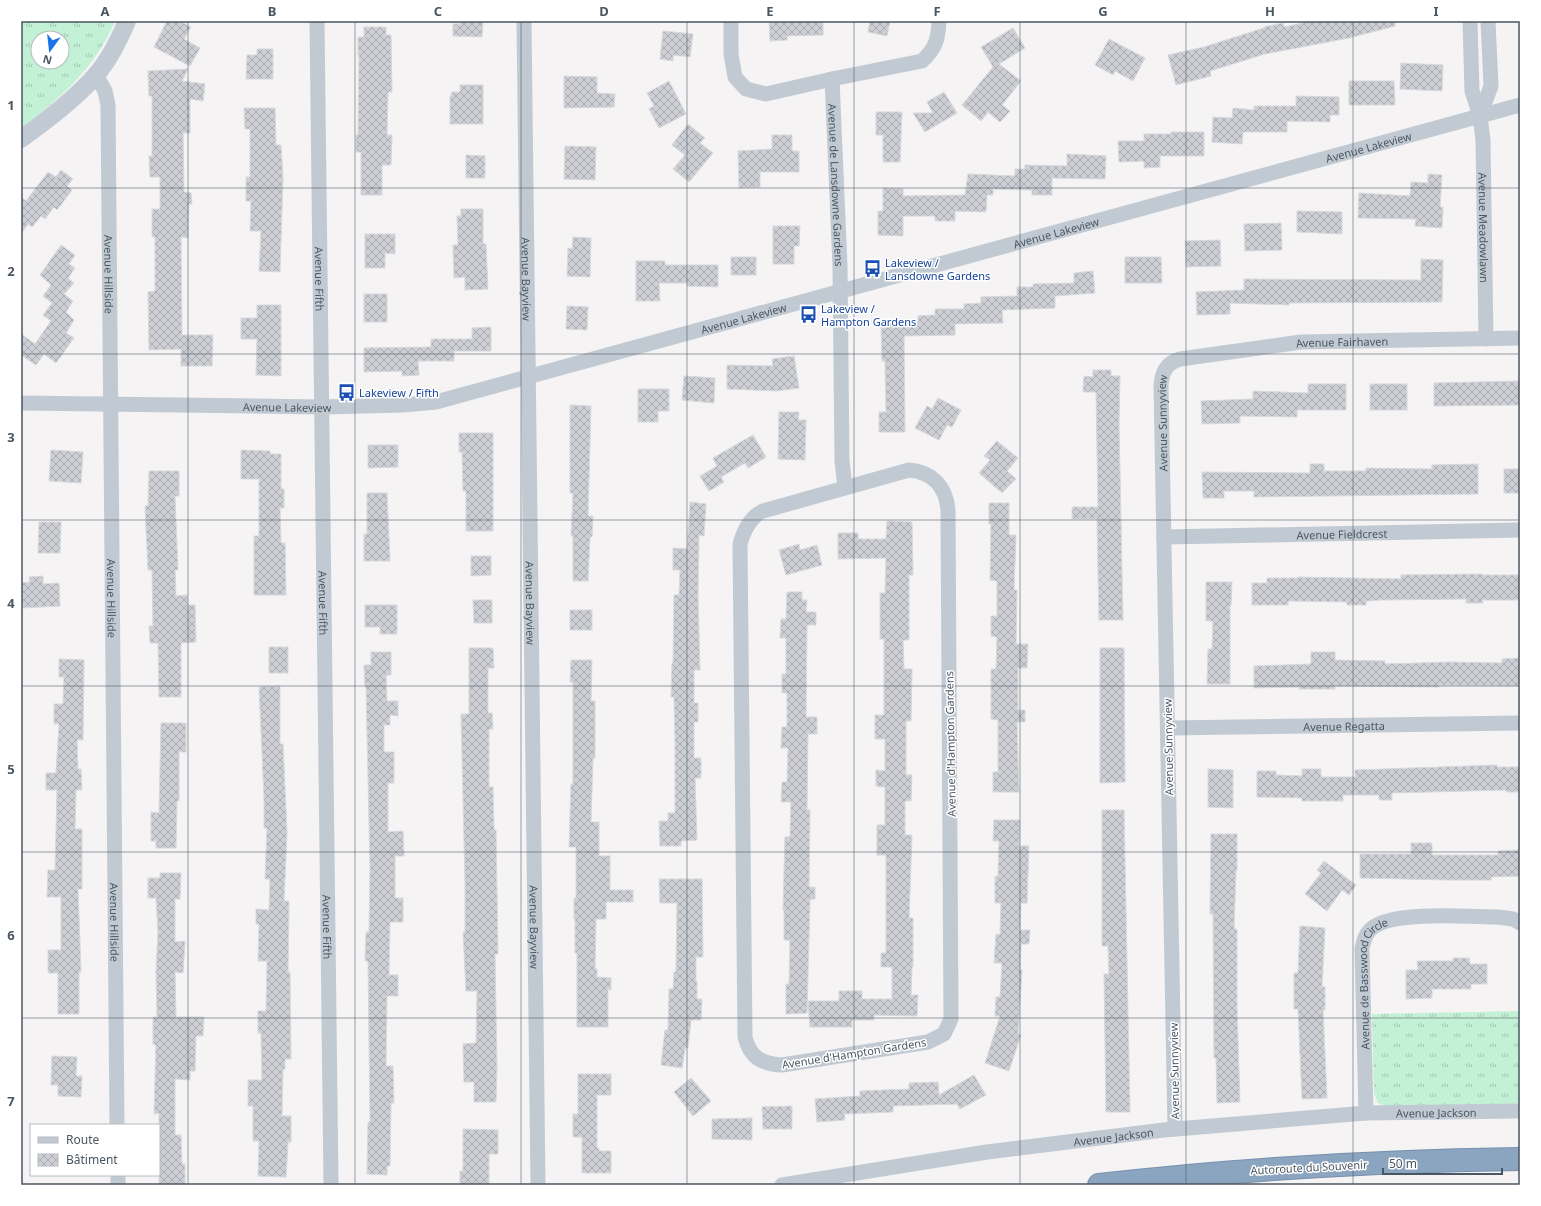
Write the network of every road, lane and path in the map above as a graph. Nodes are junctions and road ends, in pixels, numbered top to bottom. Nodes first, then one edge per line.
1 (127, 21) edge
2 (317, 21) edge
3 (524, 21) edge
4 (731, 21) edge
5 (939, 21) edge
6 (1470, 21) edge
7 (1488, 21) edge
8 (96, 75) junction
9 (832, 79) junction
10 (1520, 105) edge
11 (1480, 116) junction
12 (21, 139) edge
13 (841, 292) junction
14 (1520, 338) edge
15 (1486, 339) junction
16 (1167, 366) joint
17 (528, 378) junction
18 (21, 403) edge
19 (110, 403) junction
20 (322, 407) junction
21 (845, 487) junction
22 (1520, 530) edge
23 (1164, 537) junction
24 (1520, 723) edge
25 (1168, 728) junction
26 (1520, 922) edge
27 (1520, 1111) edge
28 (1366, 1112) junction
29 (117, 1124) edge
30 (1175, 1129) junction
31 (1520, 1147) edge
32 (1461, 1159) junction
33 (1520, 1159) edge
34 (330, 1185) edge
35 (538, 1185) edge
36 (782, 1185) edge
37 (1099, 1185) edge

1 - 8 street
2 - 20 street, Avenue Fifth
3 - 17 street, Avenue Bayview
4 - 9 street
5 - 9 street
6 - 11 street
7 - 11 street
8 - 12 street
8 - 19 street, Avenue Hillside
9 - 13 street, Avenue de Lansdowne Gardens
10 - 11 street, Avenue Lakeview
11 - 13 street, Avenue Lakeview
11 - 15 street, Avenue Meadowlawn
13 - 17 street, Avenue Lakeview
13 - 21 street
14 - 15 street, Avenue Fairhaven
15 - 16 street, Avenue Fairhaven
16 - 23 street, Avenue Sunnyview
17 - 20 street, Avenue Lakeview
17 - 35 street, Avenue Bayview
18 - 19 street, Avenue Lakeview
19 - 20 street, Avenue Lakeview
19 - 29 street, Avenue Hillside
20 - 34 street, Avenue Fifth
21 - 21 street, Avenue d'Hampton Gardens
22 - 23 street, Avenue Fieldcrest
23 - 25 street, Avenue Sunnyview
24 - 25 street, Avenue Regatta
25 - 30 street, Avenue Sunnyview
26 - 28 street, Avenue de Basswood Circle
27 - 28 street, Avenue Jackson
28 - 30 street, Avenue Jackson
30 - 36 street, Avenue Jackson
31 - 32 highway
32 - 33 highway, Autoroute du Souvenir
32 - 37 highway, Autoroute du Souvenir

